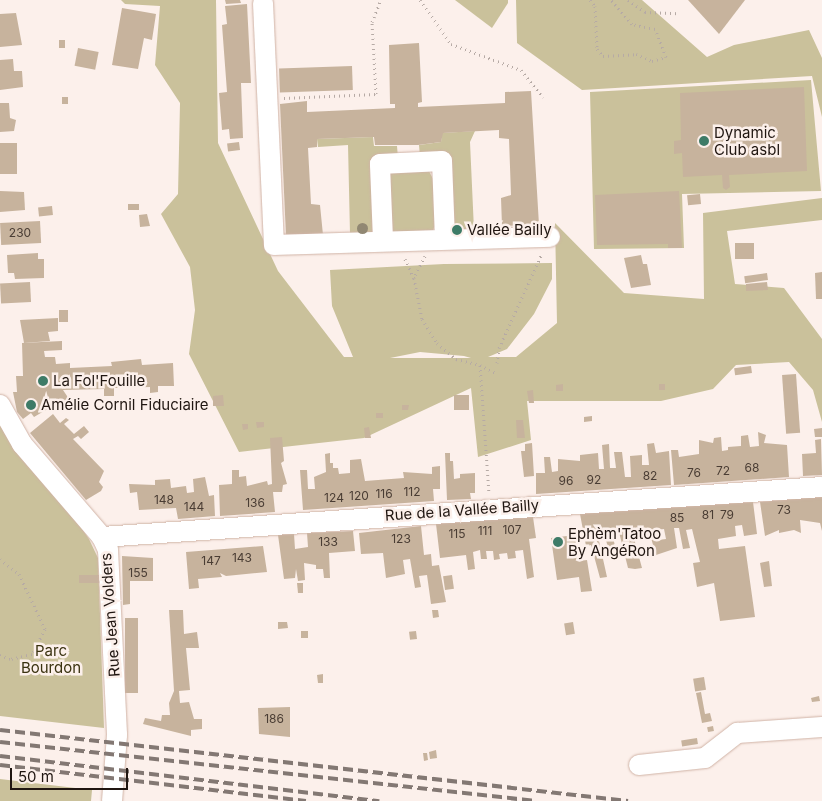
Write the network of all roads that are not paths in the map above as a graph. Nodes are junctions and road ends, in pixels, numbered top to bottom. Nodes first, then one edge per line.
1 (263, 3) dead end
2 (550, 237) road end
3 (440, 238) junction
4 (383, 240) junction
5 (0, 405) edge
6 (822, 486) edge
7 (102, 537) junction
8 (822, 727) edge
9 (639, 765) dead end
10 (112, 801) edge

1 - 4 street
2 - 3 street
3 - 4 street
3 - 4 street
5 - 7 street, Rue Jean Volders
6 - 7 street, Rue de la Vallée Bailly
7 - 10 street, Rue Jean Volders
8 - 9 street

